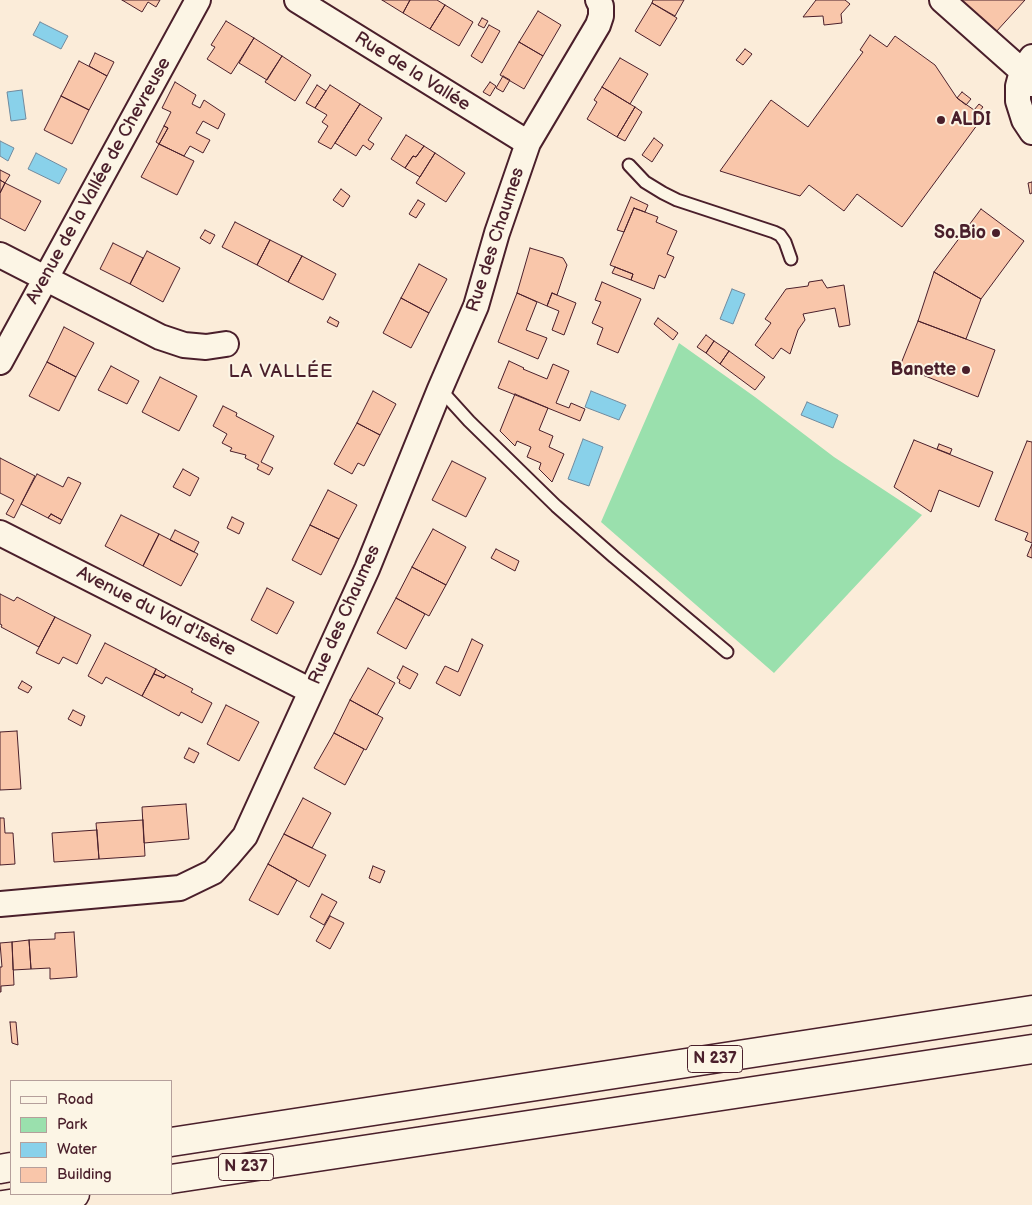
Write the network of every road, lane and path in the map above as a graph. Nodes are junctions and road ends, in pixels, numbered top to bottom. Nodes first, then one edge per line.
1 (198, 0) edge
2 (297, 0) edge
3 (598, 0) edge
4 (942, 0) edge
5 (1029, 71) edge
6 (1032, 132) edge
7 (528, 143) junction
8 (629, 166) dead end
9 (0, 255) edge
10 (791, 259) dead end
11 (46, 278) junction
12 (226, 344) dead end
13 (0, 362) edge
14 (440, 389) junction
15 (0, 533) edge
16 (727, 652) dead end
17 (311, 691) junction
18 (0, 904) edge
19 (1032, 1010) edge
20 (1032, 1048) edge
21 (172, 1142) edge
22 (172, 1179) edge
23 (68, 1195) edge
24 (3, 1205) edge

1 - 11 street, Avenue de la Vallée de Chevreuse
2 - 7 street, Rue de la Vallée
3 - 7 street, Rue des Chaumes
4 - 5 street
5 - 6 street
7 - 14 street, Rue des Chaumes
8 - 10 lane
9 - 11 street
11 - 12 street
11 - 13 street, Avenue de la Vallée de Chevreuse
14 - 16 lane
14 - 17 street, Rue des Chaumes
15 - 17 street, Avenue du Val d'Isère
17 - 18 street, Rue des Chaumes
19 - 21 highway, N 237
20 - 22 highway, N 237
23 - 24 highway

